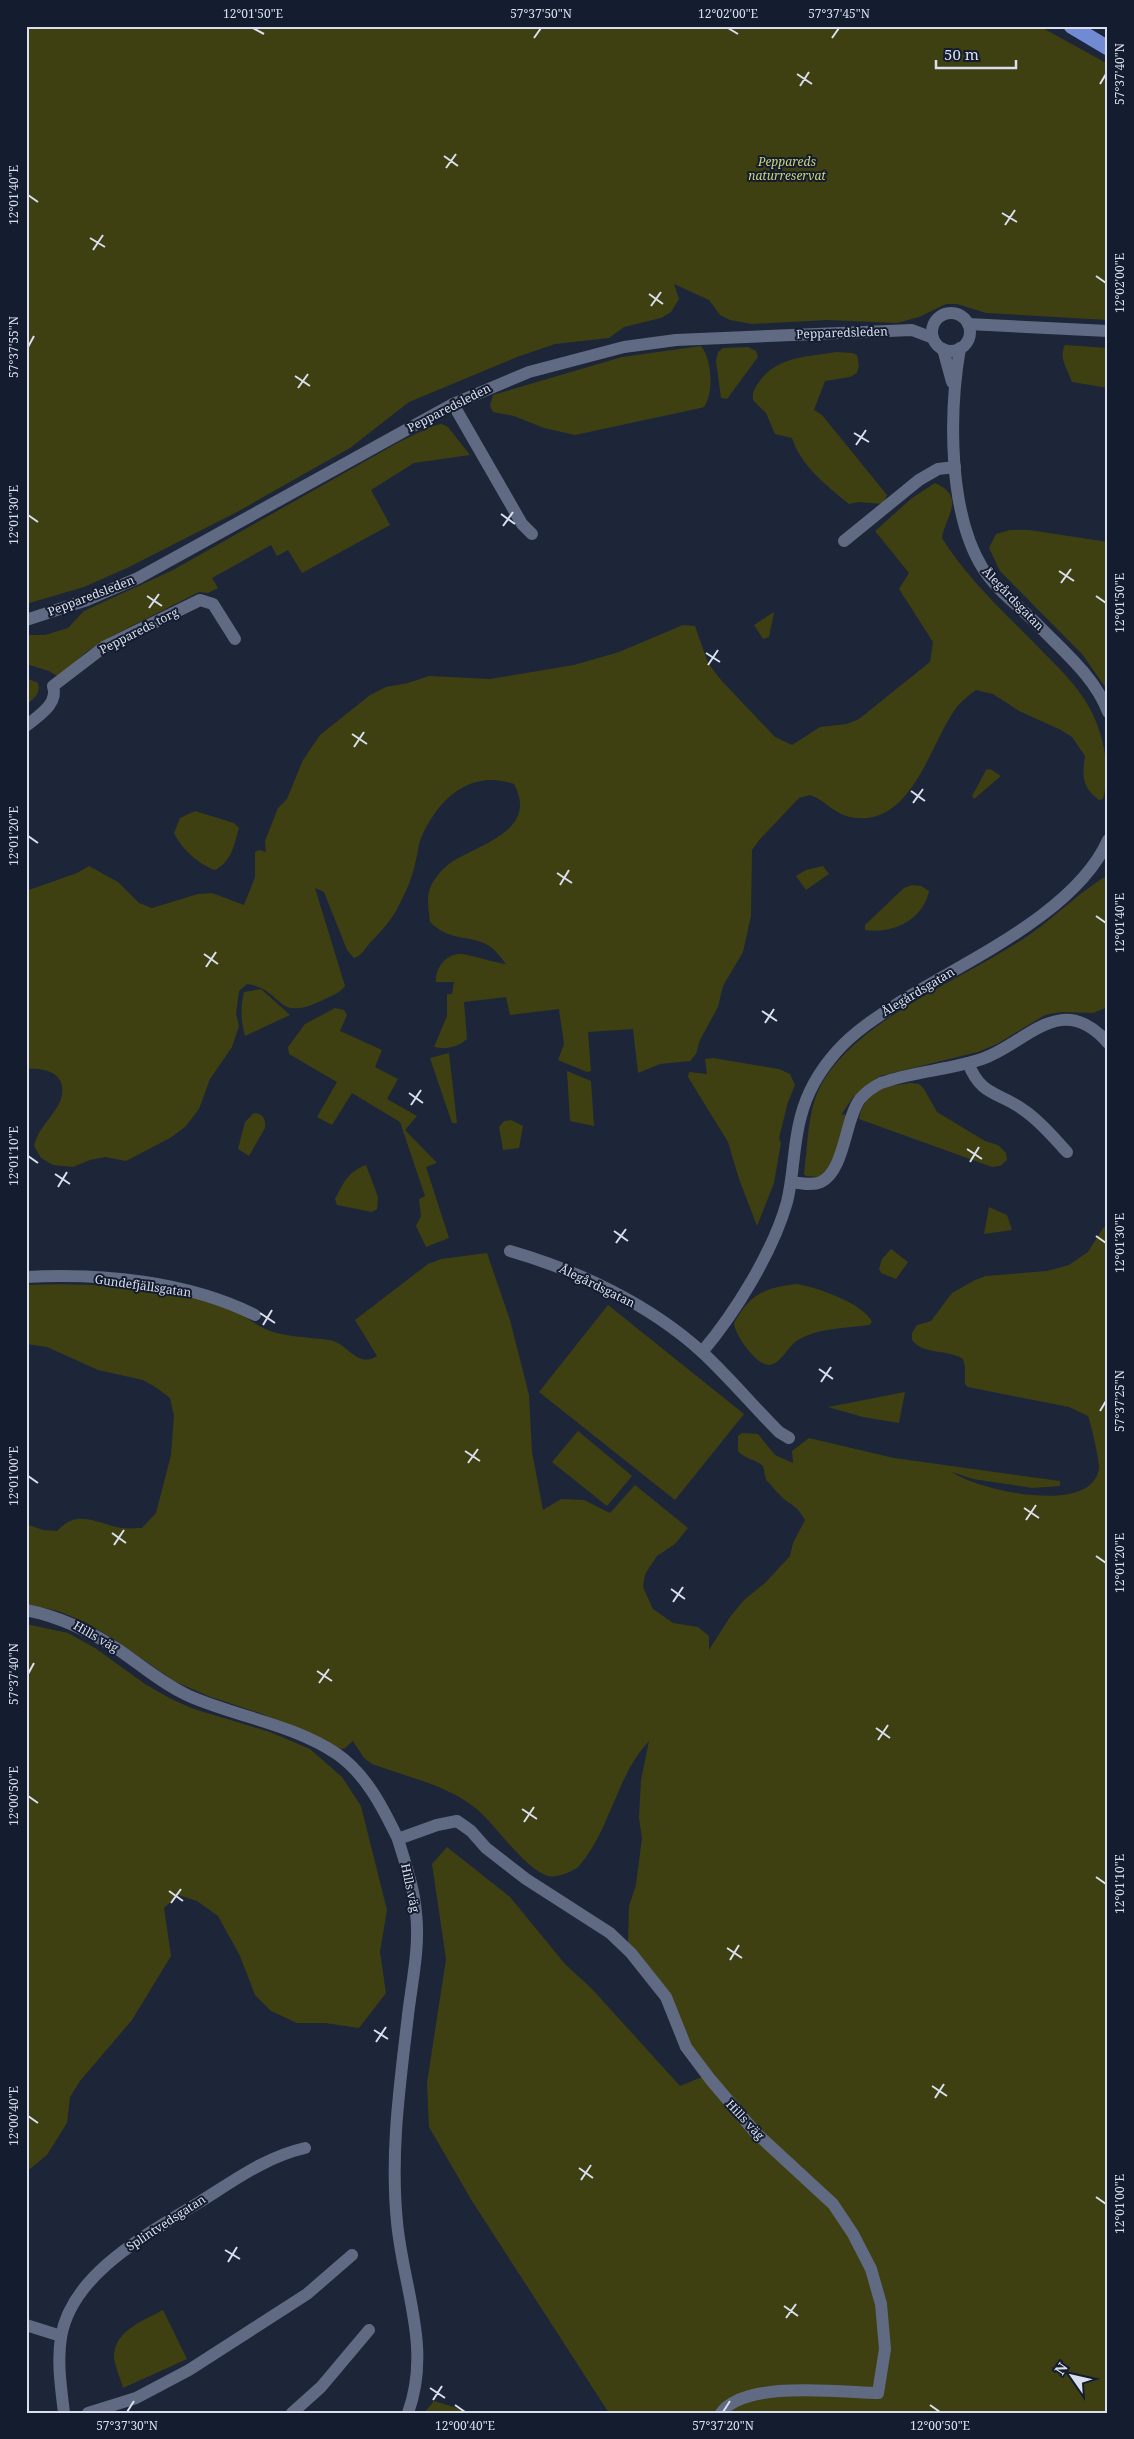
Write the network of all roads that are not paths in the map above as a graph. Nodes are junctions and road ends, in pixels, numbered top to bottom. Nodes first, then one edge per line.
1 (1071, 26) edge
2 (1108, 48) edge
3 (936, 321) junction
4 (968, 324) junction
5 (1005, 327) junction
6 (912, 330) junction
7 (1108, 331) edge
8 (933, 338) junction
9 (964, 345) junction
10 (943, 349) junction
11 (954, 389) junction
12 (453, 404) junction
13 (955, 468) junction
14 (532, 534) dead end
15 (844, 541) dead end
16 (26, 620) edge
17 (235, 639) dead end
18 (1108, 712) edge
19 (26, 726) edge
20 (1107, 842) edge
21 (1108, 1043) edge
22 (968, 1062) junction
23 (1067, 1152) dead end
24 (791, 1182) junction
25 (510, 1251) dead end
26 (26, 1277) edge
27 (255, 1315) dead end
28 (702, 1352) junction
29 (788, 1438) dead end
30 (26, 1610) edge
31 (398, 1839) junction
32 (304, 2148) dead end
33 (352, 2255) dead end
34 (26, 2325) edge
35 (369, 2330) dead end
36 (62, 2336) junction
37 (64, 2413) edge
38 (88, 2413) edge
39 (292, 2413) edge
40 (408, 2413) edge
41 (721, 2413) edge

1 - 2 highway
3 - 4 street, Pepparedsleden
3 - 6 street, Pepparedsleden
3 - 8 street
4 - 5 street, Pepparedsleden
4 - 9 street
5 - 7 street, Pepparedsleden
5 - 9 street, Pepparedsleden
6 - 8 street, Pepparedsleden
6 - 12 street, Pepparedsleden
8 - 10 street, Pepparedsleden
9 - 10 street, Pepparedsleden
9 - 11 street, Ålegårdsgatan
10 - 11 street, Ålegårdsgatan
11 - 13 street, Ålegårdsgatan
12 - 14 street
12 - 16 street, Pepparedsleden
13 - 15 street
13 - 18 street, Ålegårdsgatan
17 - 19 street, Peppareds torg
20 - 24 street, Ålegårdsgatan
21 - 22 street
22 - 23 street
22 - 24 street
24 - 28 street, Ålegårdsgatan
25 - 28 street, Ålegårdsgatan
26 - 27 street, Gundefjällsgatan
28 - 29 street, Ålegårdsgatan
30 - 31 street, Hills väg
31 - 40 street, Hills väg
31 - 41 street, Hills väg
32 - 36 street, Splintvedsgatan
33 - 38 street
34 - 36 street
35 - 39 street
36 - 37 street, Splintvedsgatan

